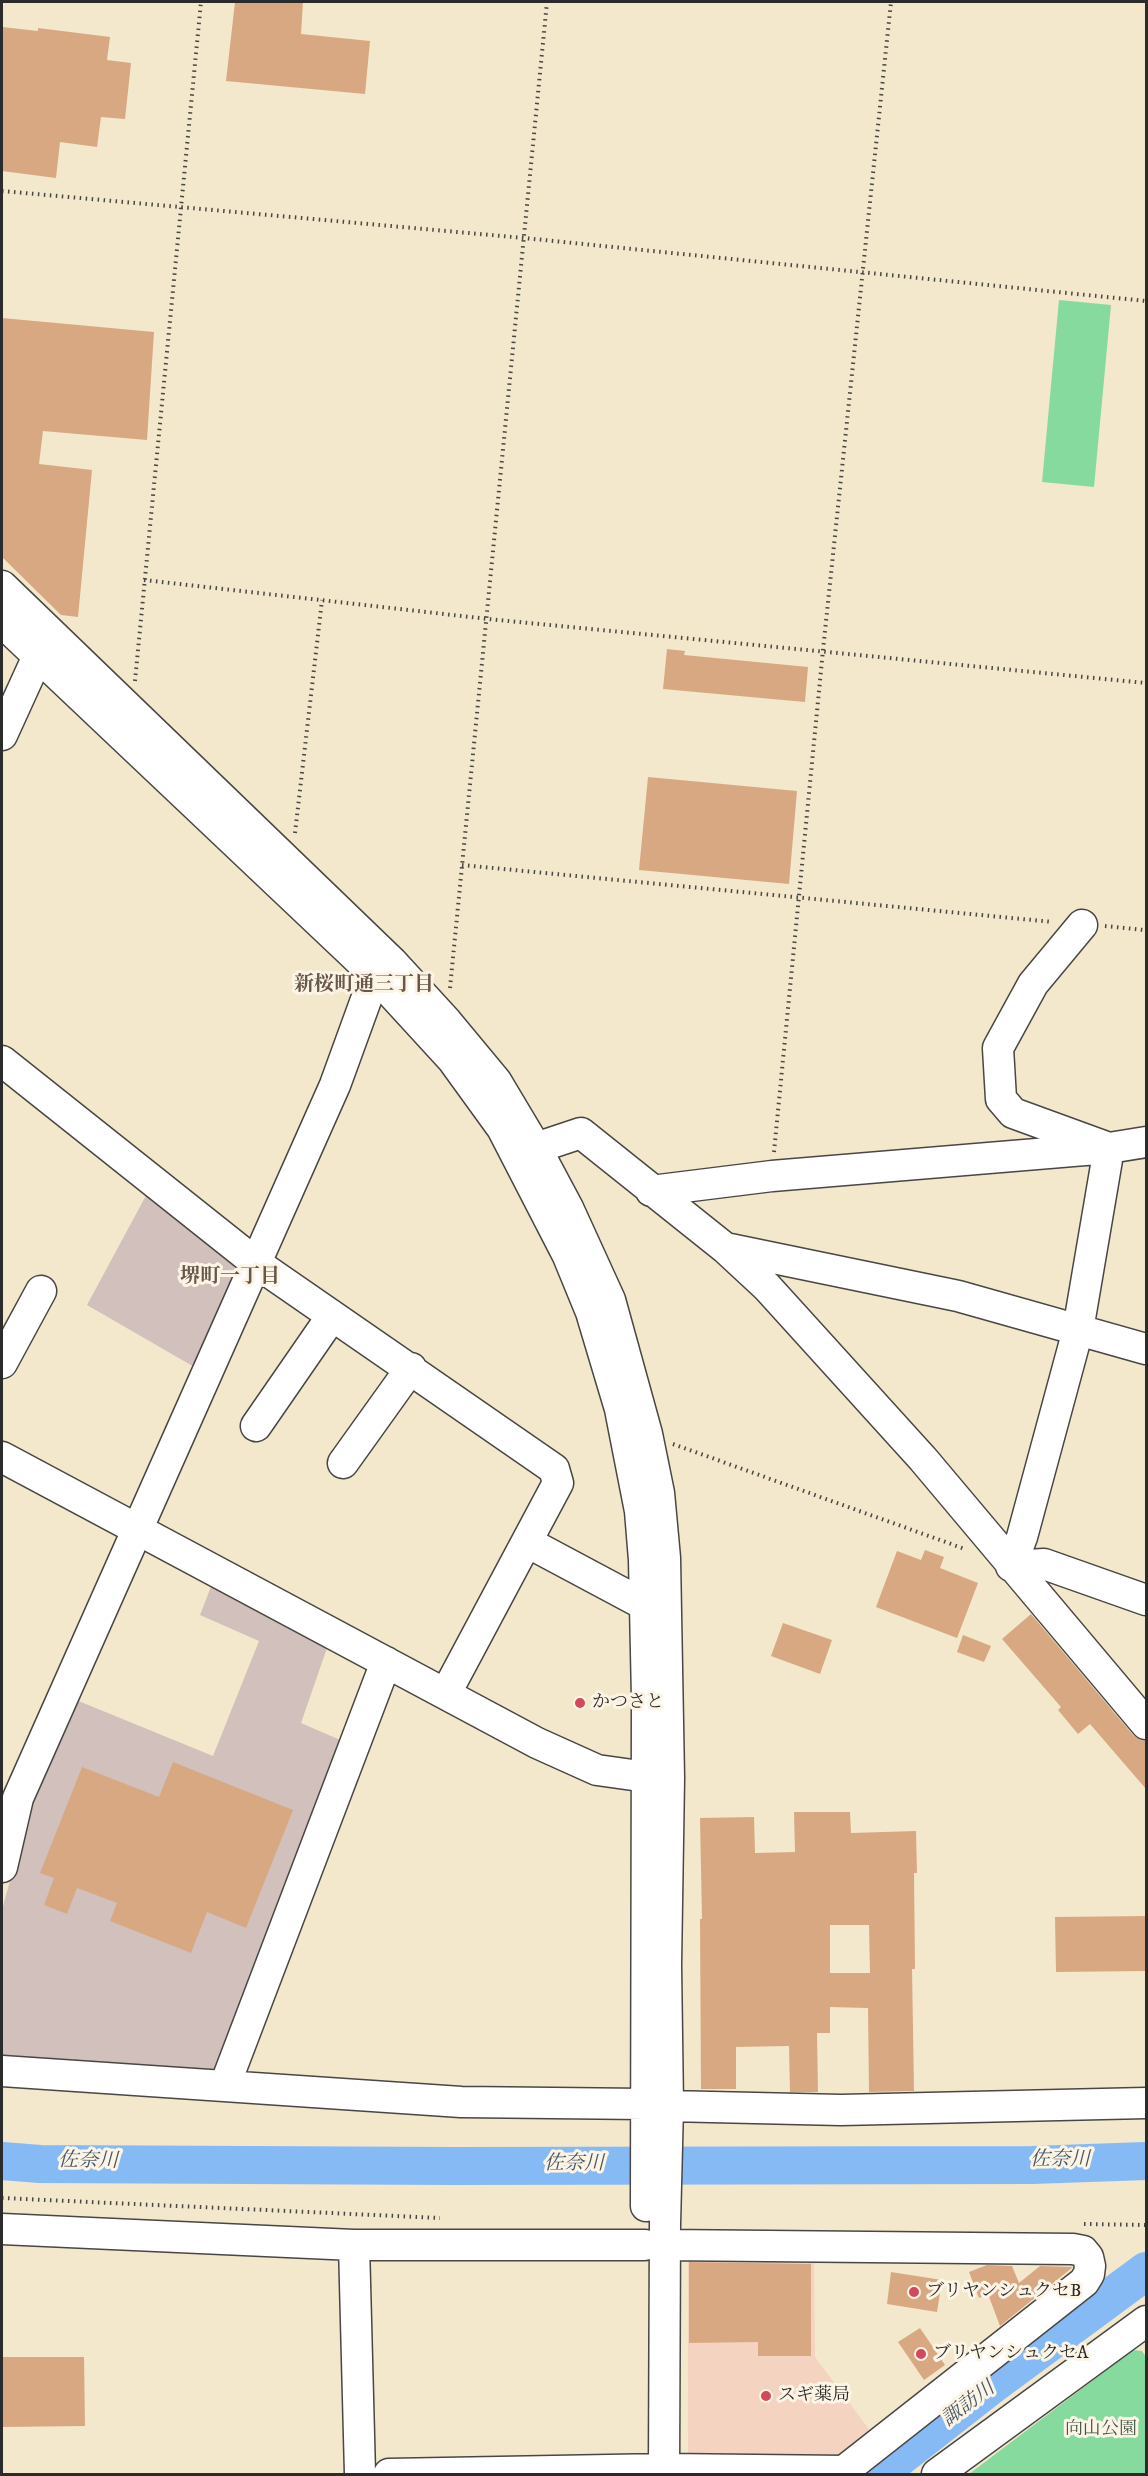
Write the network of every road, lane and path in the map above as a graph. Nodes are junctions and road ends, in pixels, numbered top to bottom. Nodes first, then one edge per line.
1 (201, 2) edge
2 (547, 2) edge
3 (891, 2) edge
4 (2, 191) edge
5 (181, 208) junction
6 (524, 238) junction
7 (862, 273) junction
8 (1146, 301) edge
9 (144, 580) junction
10 (2, 586) edge
11 (322, 600) junction
12 (488, 619) junction
13 (2, 622) edge
14 (823, 650) junction
15 (38, 656) junction
16 (1146, 683) edge
17 (132, 711) junction
18 (2, 735) edge
19 (291, 864) junction
20 (462, 865) junction
21 (798, 896) junction
22 (1082, 925) junction
23 (1146, 928) edge
24 (375, 975) junction
25 (447, 1022) junction
26 (2, 1061) edge
27 (1146, 1142) edge
28 (536, 1148) junction
29 (1109, 1148) junction
30 (772, 1176) junction
31 (651, 1191) junction
32 (725, 1248) junction
33 (256, 1263) junction
34 (41, 1291) dead end
35 (332, 1316) junction
36 (1078, 1330) junction
37 (1146, 1349) edge
38 (2, 1363) edge
39 (411, 1368) junction
40 (256, 1426) dead end
41 (647, 1434) junction
42 (2, 1457) edge
43 (343, 1463) dead end
44 (138, 1529) junction
45 (527, 1542) junction
46 (967, 1550) dead end
47 (1011, 1566) junction
48 (1146, 1600) edge
49 (645, 1605) junction
50 (386, 1662) junction
51 (446, 1694) junction
52 (1146, 1724) edge
53 (658, 1778) junction
54 (10, 1795) edge
55 (2, 1867) edge
56 (2, 2071) edge
57 (225, 2085) junction
58 (1146, 2103) edge
59 (656, 2112) junction
60 (2, 2198) edge
61 (442, 2218) dead end
62 (2, 2229) edge
63 (655, 2234) junction
64 (354, 2246) junction
65 (1143, 2331) edge
66 (654, 2472) edge
67 (845, 2473) edge
68 (360, 2475) edge
69 (389, 2475) edge
70 (937, 2475) edge

1 - 5 path
2 - 6 path
3 - 7 path
4 - 5 path
5 - 6 path
5 - 9 path
6 - 7 path
6 - 12 path
7 - 8 path
7 - 14 path
9 - 11 path
9 - 17 path
10 - 17 street
11 - 12 path
11 - 19 path
12 - 14 path
12 - 20 path
13 - 15 street
14 - 16 path
14 - 21 path
15 - 18 street
15 - 24 street
17 - 19 street
19 - 25 street
20 - 21 path
20 - 25 path
21 - 22 path
21 - 30 path
22 - 23 path
22 - 29 street
24 - 33 street
24 - 49 street
25 - 28 street
26 - 33 street
27 - 29 street
28 - 31 street
28 - 41 street
29 - 30 street
29 - 36 street
30 - 31 street
31 - 32 street
32 - 36 street
32 - 47 street
33 - 35 street
33 - 44 street
34 - 38 street
35 - 39 street
35 - 40 street
36 - 37 street
36 - 47 street
39 - 43 street
39 - 45 street
41 - 46 path
41 - 53 street
42 - 44 street
44 - 50 street
44 - 54 street
45 - 49 street
45 - 51 street
47 - 48 street
47 - 52 street
49 - 53 street
50 - 51 street
50 - 57 street
51 - 53 street
53 - 59 street
54 - 55 street
56 - 57 street
57 - 59 street
58 - 59 street
59 - 63 street
60 - 61 path
62 - 64 street
63 - 64 street
63 - 66 street
63 - 67 street
64 - 68 street
65 - 70 street
66 - 67 street
66 - 69 street

